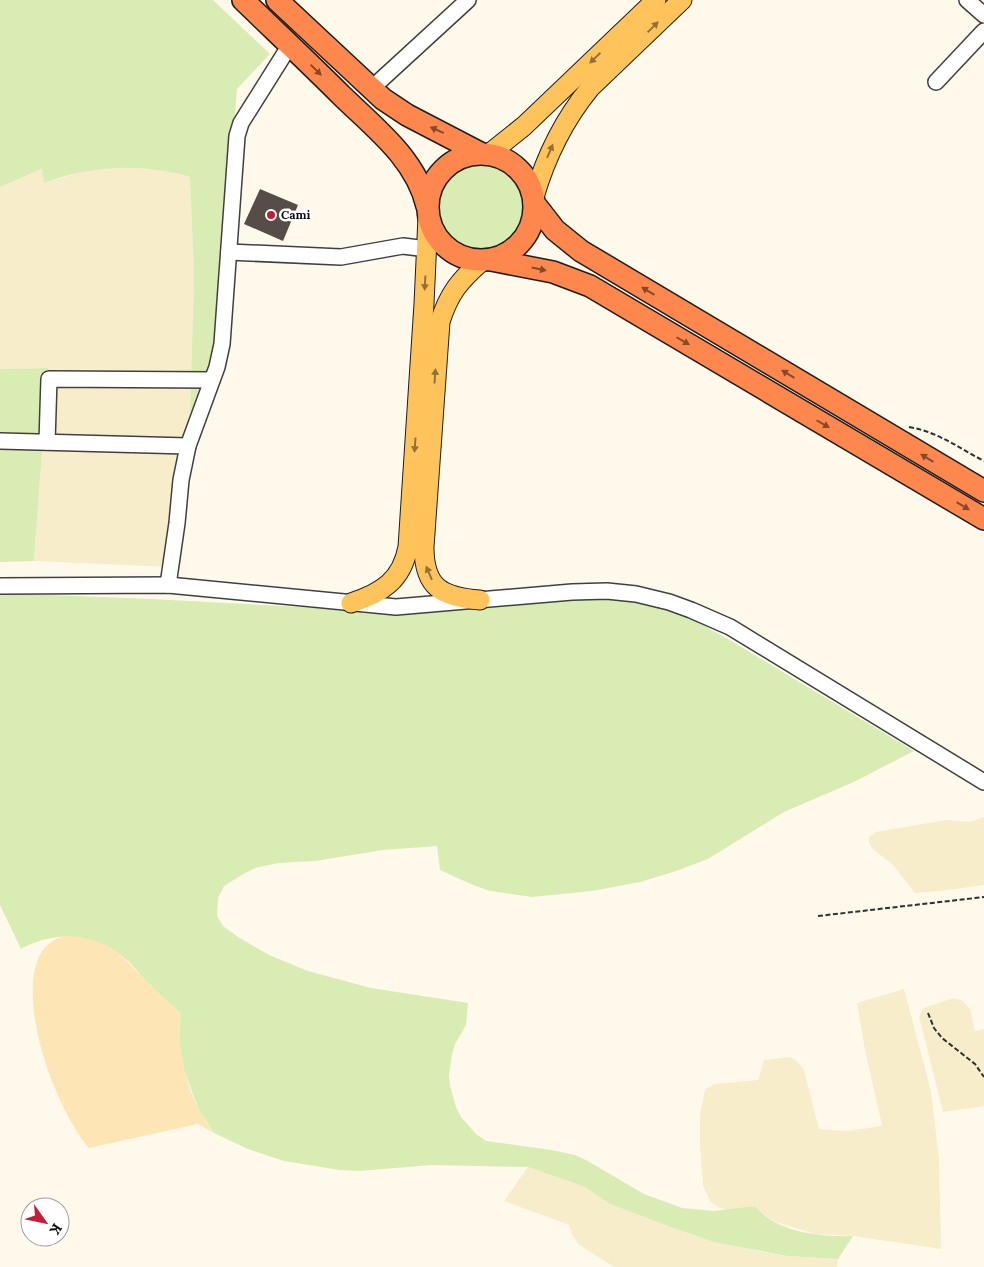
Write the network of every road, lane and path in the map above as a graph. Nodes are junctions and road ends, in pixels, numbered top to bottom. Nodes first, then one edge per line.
1 (243, 0) edge
2 (277, 0) edge
3 (468, 0) edge
4 (656, 0) edge
5 (682, 0) edge
6 (967, 0) edge
7 (984, 15) edge
8 (984, 31) edge
9 (290, 45) junction
10 (936, 82) dead end
11 (371, 89) junction
12 (485, 153) junction
13 (534, 200) junction
14 (428, 212) junction
15 (427, 249) junction
16 (229, 252) junction
17 (486, 260) junction
18 (212, 380) junction
19 (882, 431) junction
20 (0, 441) edge
21 (47, 442) junction
22 (188, 446) junction
23 (984, 461) edge
24 (984, 492) edge
25 (984, 519) edge
26 (168, 585) junction
27 (0, 586) edge
28 (480, 600) junction
29 (351, 603) junction
30 (984, 782) edge
31 (984, 897) edge
32 (818, 916) dead end
33 (928, 1013) dead end
34 (984, 1078) edge

1 - 9 highway
2 - 11 highway
3 - 11 street
4 -> 12 main road
13 -> 5 main road
6 - 7 street
8 - 10 street
9 -> 14 highway
9 - 16 street
12 -> 11 highway
12 - 13 highway
12 - 14 highway
13 - 17 highway
19 -> 13 highway
14 - 15 main road
14 - 17 highway
15 - 16 street
15 -> 29 main road
16 - 18 street
17 -> 25 highway
28 -> 17 main road
18 - 21 street
18 - 22 street
19 - 23 path
24 -> 19 highway
20 - 21 street
21 - 22 street
22 - 26 street
26 - 27 street
26 - 29 street
28 - 29 street
28 - 30 street
31 - 32 path
33 - 34 path

